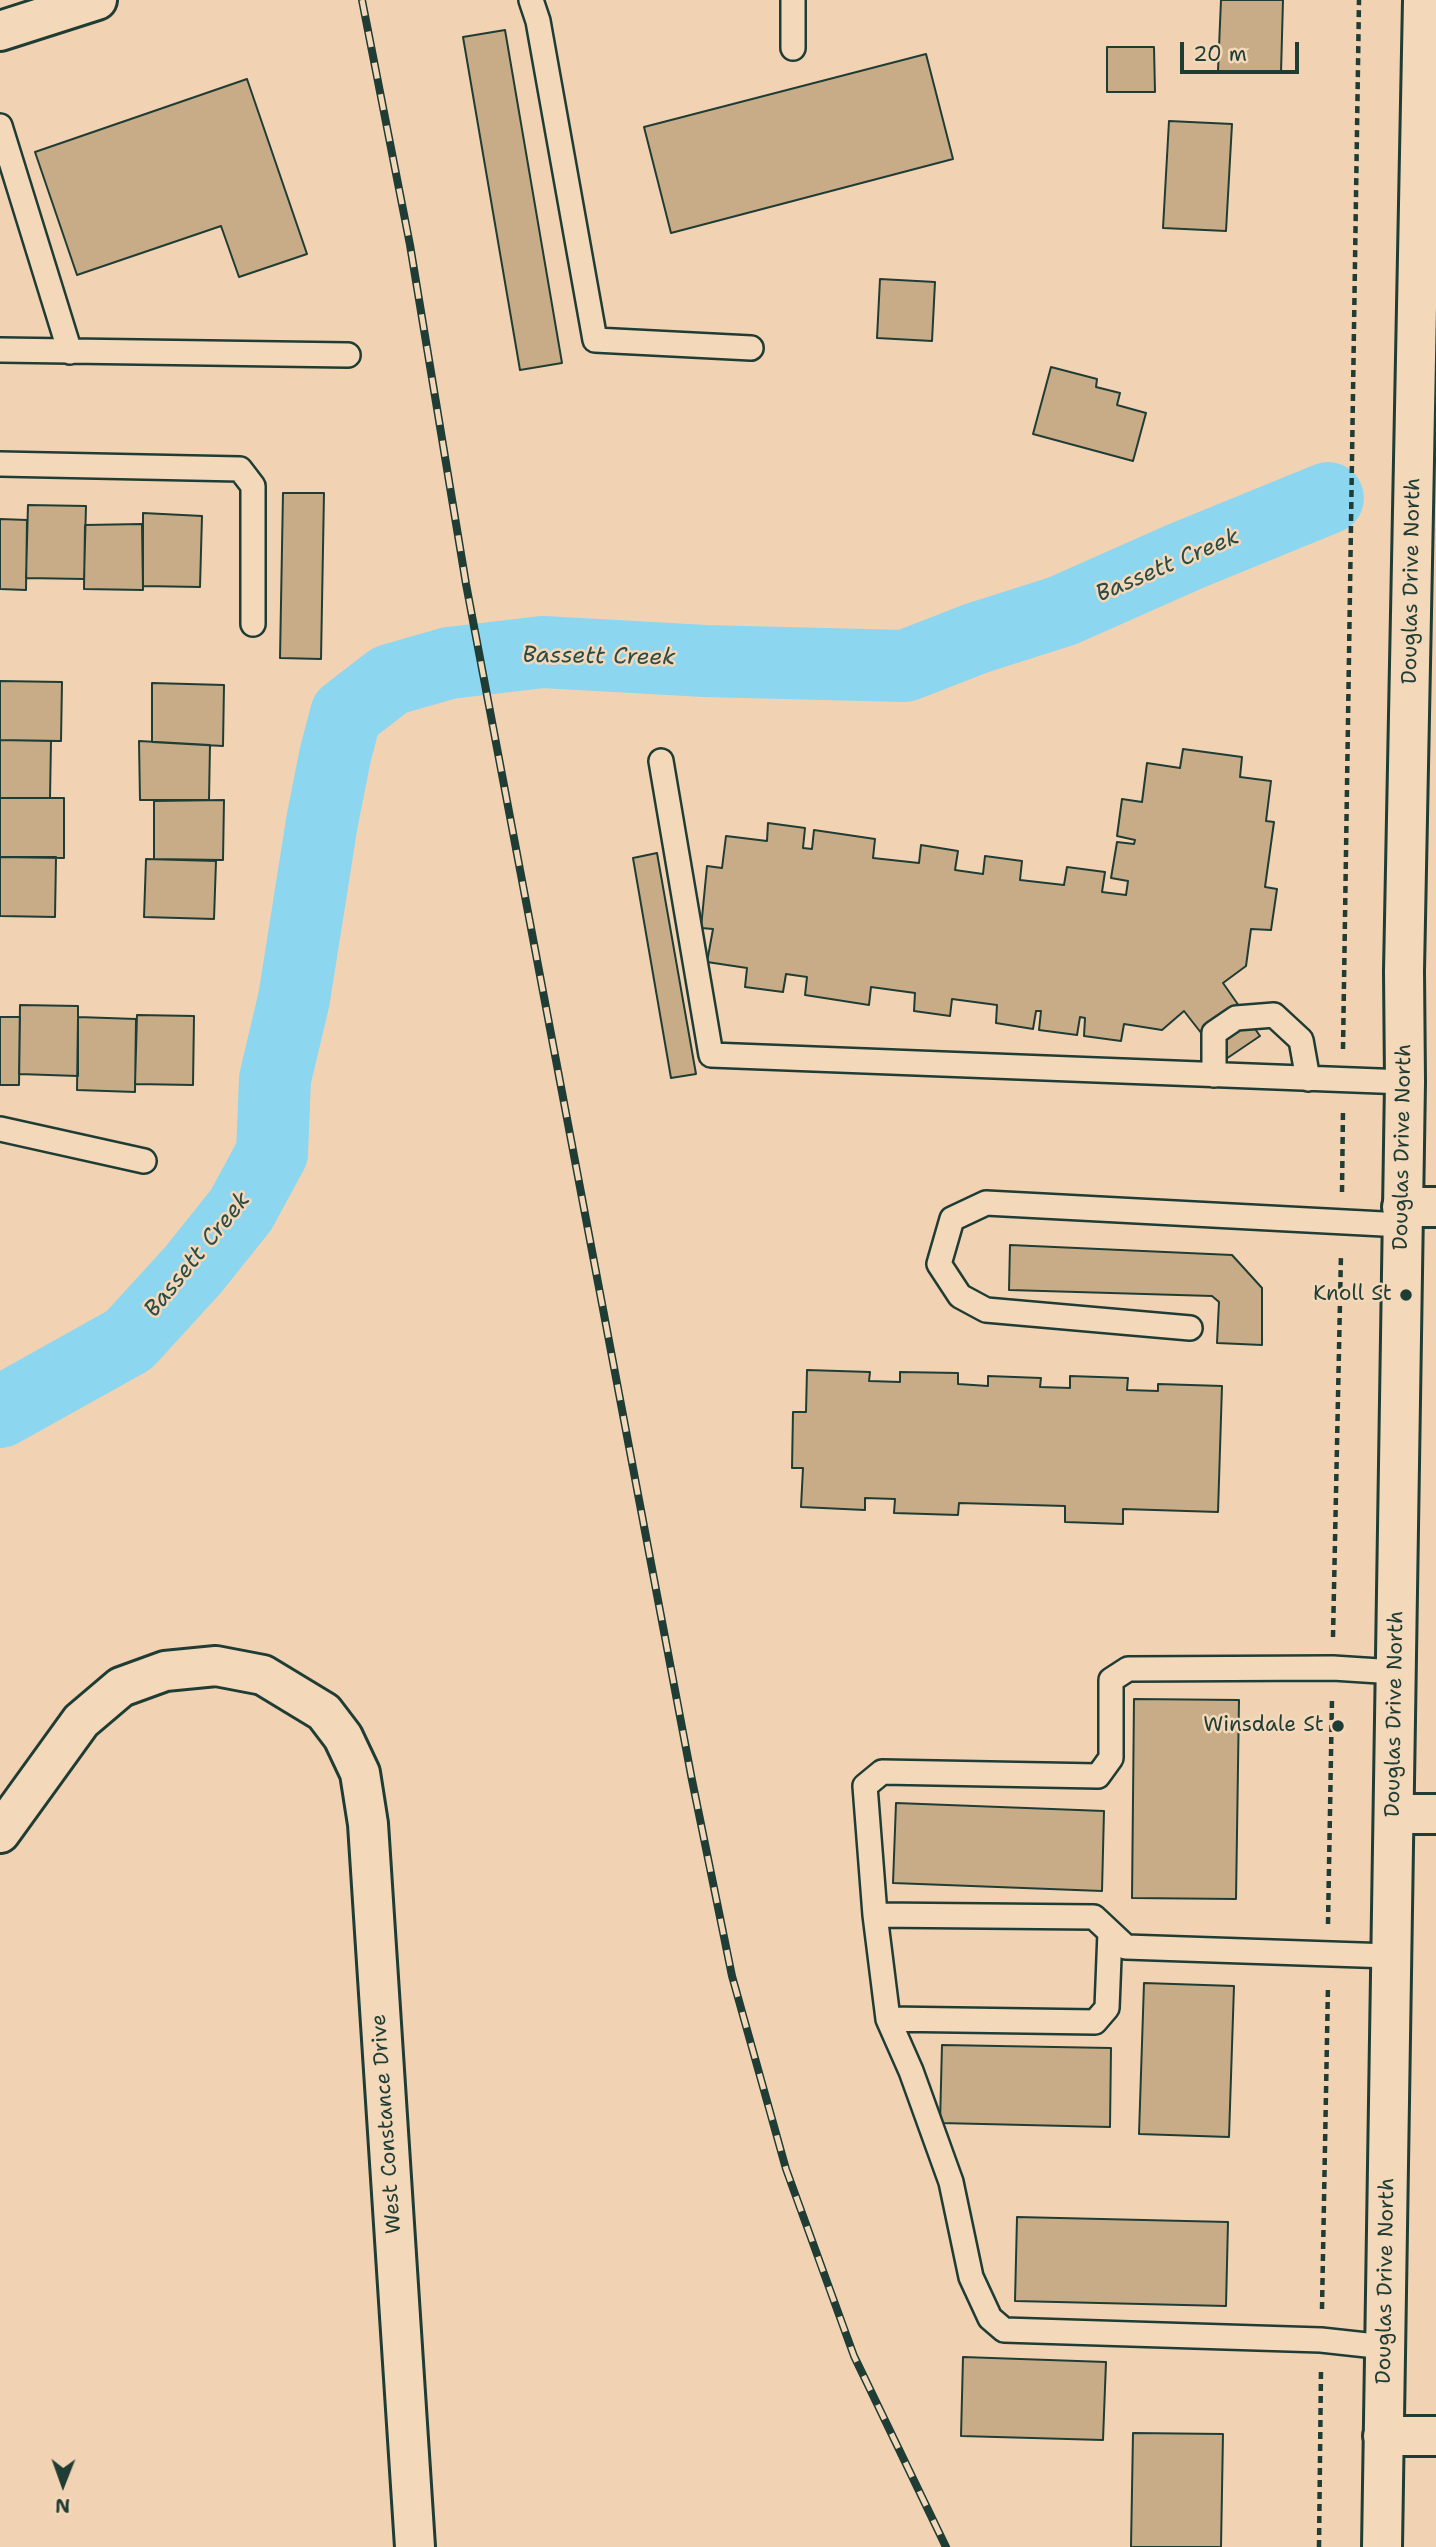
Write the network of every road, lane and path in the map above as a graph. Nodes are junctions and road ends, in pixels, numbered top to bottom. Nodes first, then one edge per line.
1 (97, 0) edge
2 (531, 0) edge
3 (793, 0) edge
4 (1359, 0) edge
5 (1423, 0) edge
6 (0, 32) edge
7 (793, 48) dead end
8 (0, 127) edge
9 (751, 348) dead end
10 (0, 350) edge
11 (70, 352) junction
12 (348, 355) dead end
13 (0, 464) edge
14 (253, 624) dead end
15 (662, 761) dead end
16 (1214, 1074) junction
17 (1308, 1079) junction
18 (1343, 1080) junction
19 (1405, 1082) junction
20 (0, 1129) edge
21 (144, 1161) dead end
22 (1414, 1213) edge
23 (1341, 1223) junction
24 (1190, 1328) dead end
25 (1333, 1668) junction
26 (1395, 1672) junction
27 (1394, 1814) junction
28 (1436, 1814) edge
29 (0, 1833) edge
30 (875, 1915) junction
31 (1110, 1932) junction
32 (1328, 1953) junction
33 (1390, 1956) junction
34 (888, 2019) junction
35 (1321, 2340) junction
36 (1385, 2347) junction
37 (1383, 2436) junction
38 (1436, 2436) edge
39 (415, 2547) edge
40 (1319, 2547) edge
41 (1382, 2547) edge

1 - 6 street
2 - 9 lane
3 - 7 lane
4 - 18 path
5 - 19 street, Douglas Drive North
8 - 11 lane
10 - 11 lane
11 - 12 lane
13 - 14 lane
15 - 16 lane
16 - 17 lane
16 - 17 lane
17 - 18 lane
18 - 19 lane
18 - 23 path
19 - 22 street, Douglas Drive North
20 - 21 lane
22 - 23 lane
22 - 26 street, Douglas Drive North
23 - 24 lane
23 - 25 path
25 - 26 lane
25 - 30 lane
25 - 32 path
26 - 27 street, Douglas Drive North
27 - 28 street
27 - 33 street, Douglas Drive North
29 - 39 street, West Constance Drive
30 - 31 lane
30 - 34 lane
31 - 32 lane
31 - 34 lane
32 - 33 lane
32 - 35 path
33 - 36 street, Douglas Drive North
34 - 35 lane
35 - 36 lane
35 - 40 path
36 - 37 street, Douglas Drive North
37 - 38 street
37 - 41 street, Douglas Drive North

